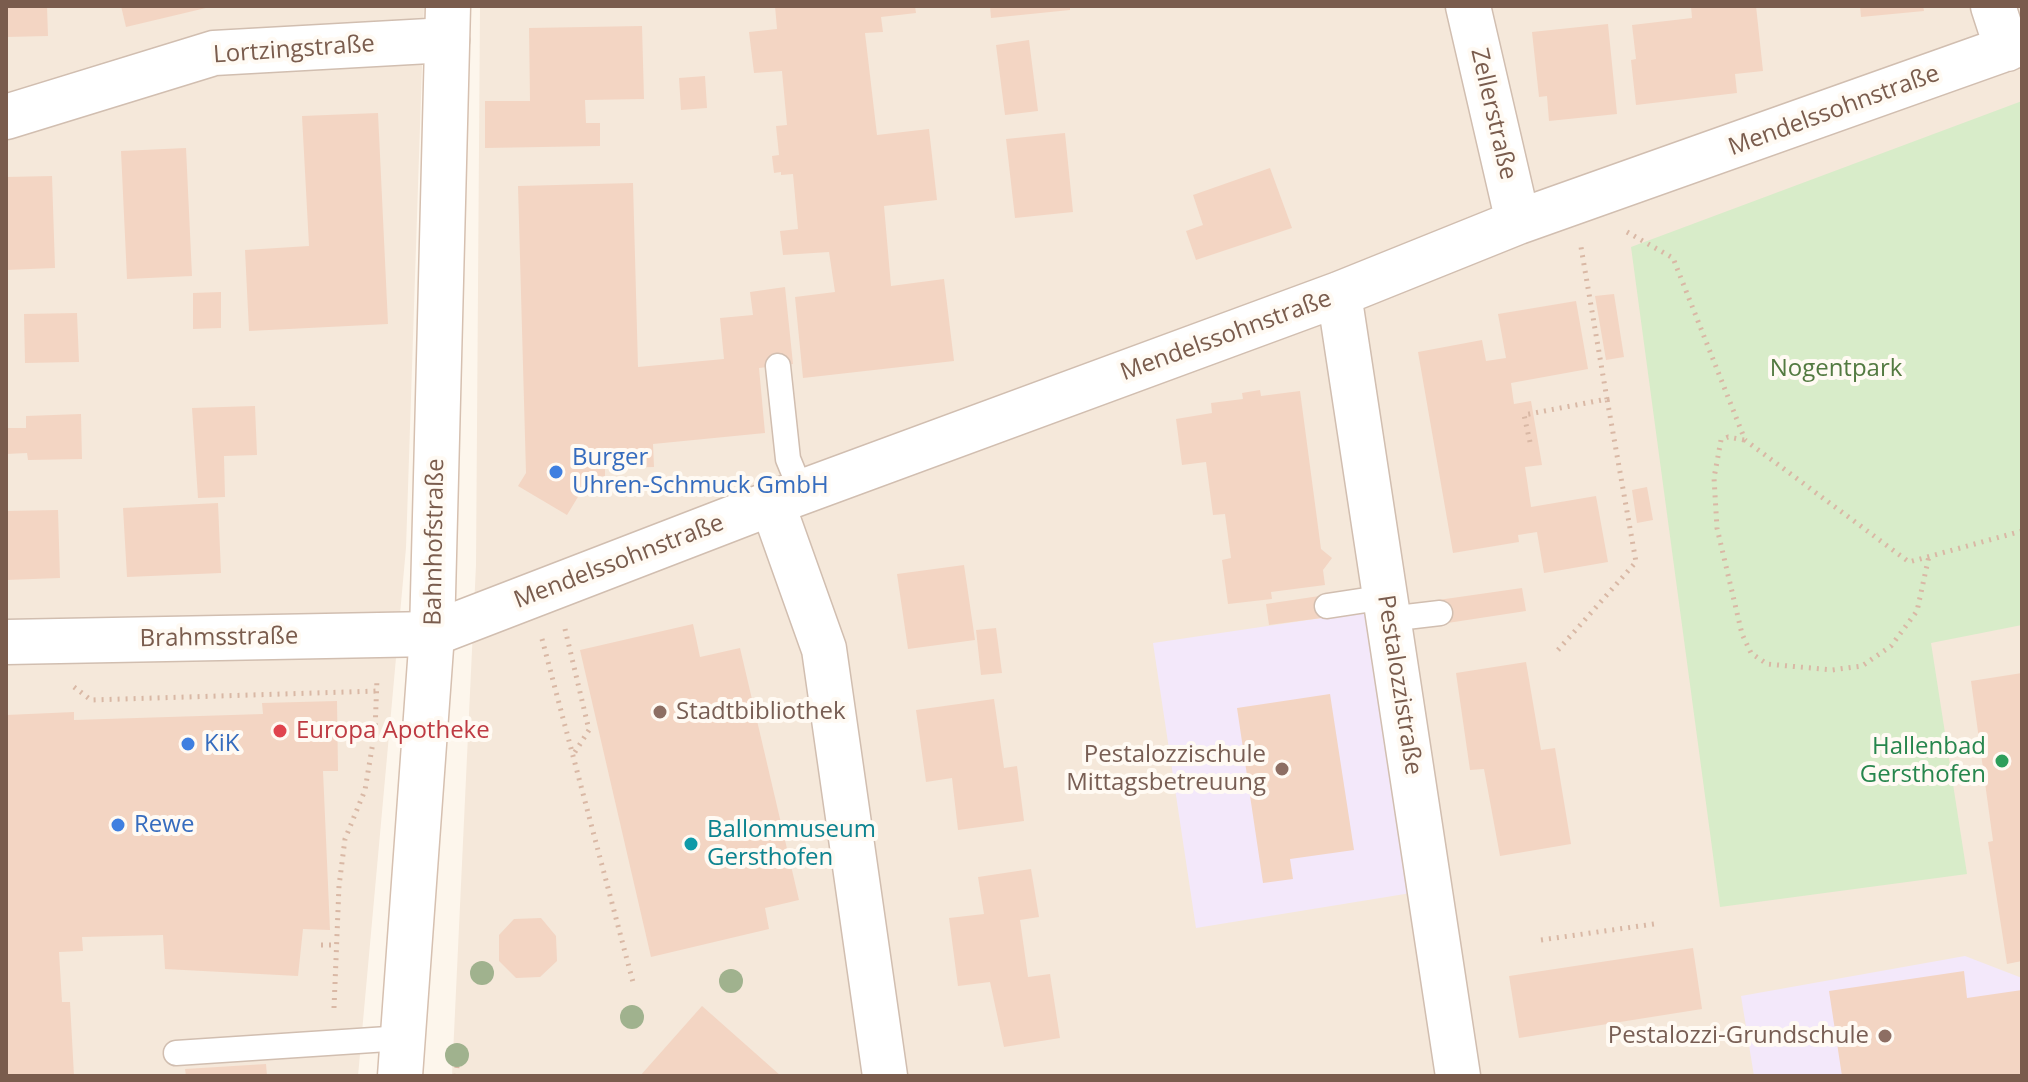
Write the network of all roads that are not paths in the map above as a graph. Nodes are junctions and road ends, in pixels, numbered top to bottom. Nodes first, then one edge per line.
1 (1468, 6) edge
2 (1993, 6) edge
3 (448, 23) edge
4 (2015, 46) edge
5 (6, 117) edge
6 (1518, 222) junction
7 (1339, 294) junction
8 (778, 366) dead end
9 (787, 498) junction
10 (1327, 606) dead end
11 (1387, 608) junction
12 (1440, 613) dead end
13 (432, 634) junction
14 (6, 642) edge
15 (176, 1053) dead end
16 (401, 1057) edge
17 (885, 1076) edge
18 (1458, 1076) edge

1 - 6 street, Zellerstraße
2 - 4 street
3 - 5 street, Lortzingstraße
3 - 13 street, Bahnhofstraße
4 - 6 street, Mendelssohnstraße
6 - 7 street, Mendelssohnstraße
7 - 9 street, Mendelssohnstraße
7 - 11 street, Pestalozzistraße
8 - 9 lane
9 - 13 street, Mendelssohnstraße
9 - 17 street
10 - 11 lane
11 - 12 lane
11 - 18 street, Pestalozzistraße
13 - 14 street, Brahmsstraße
13 - 16 street, Bahnhofstraße
15 - 16 lane

